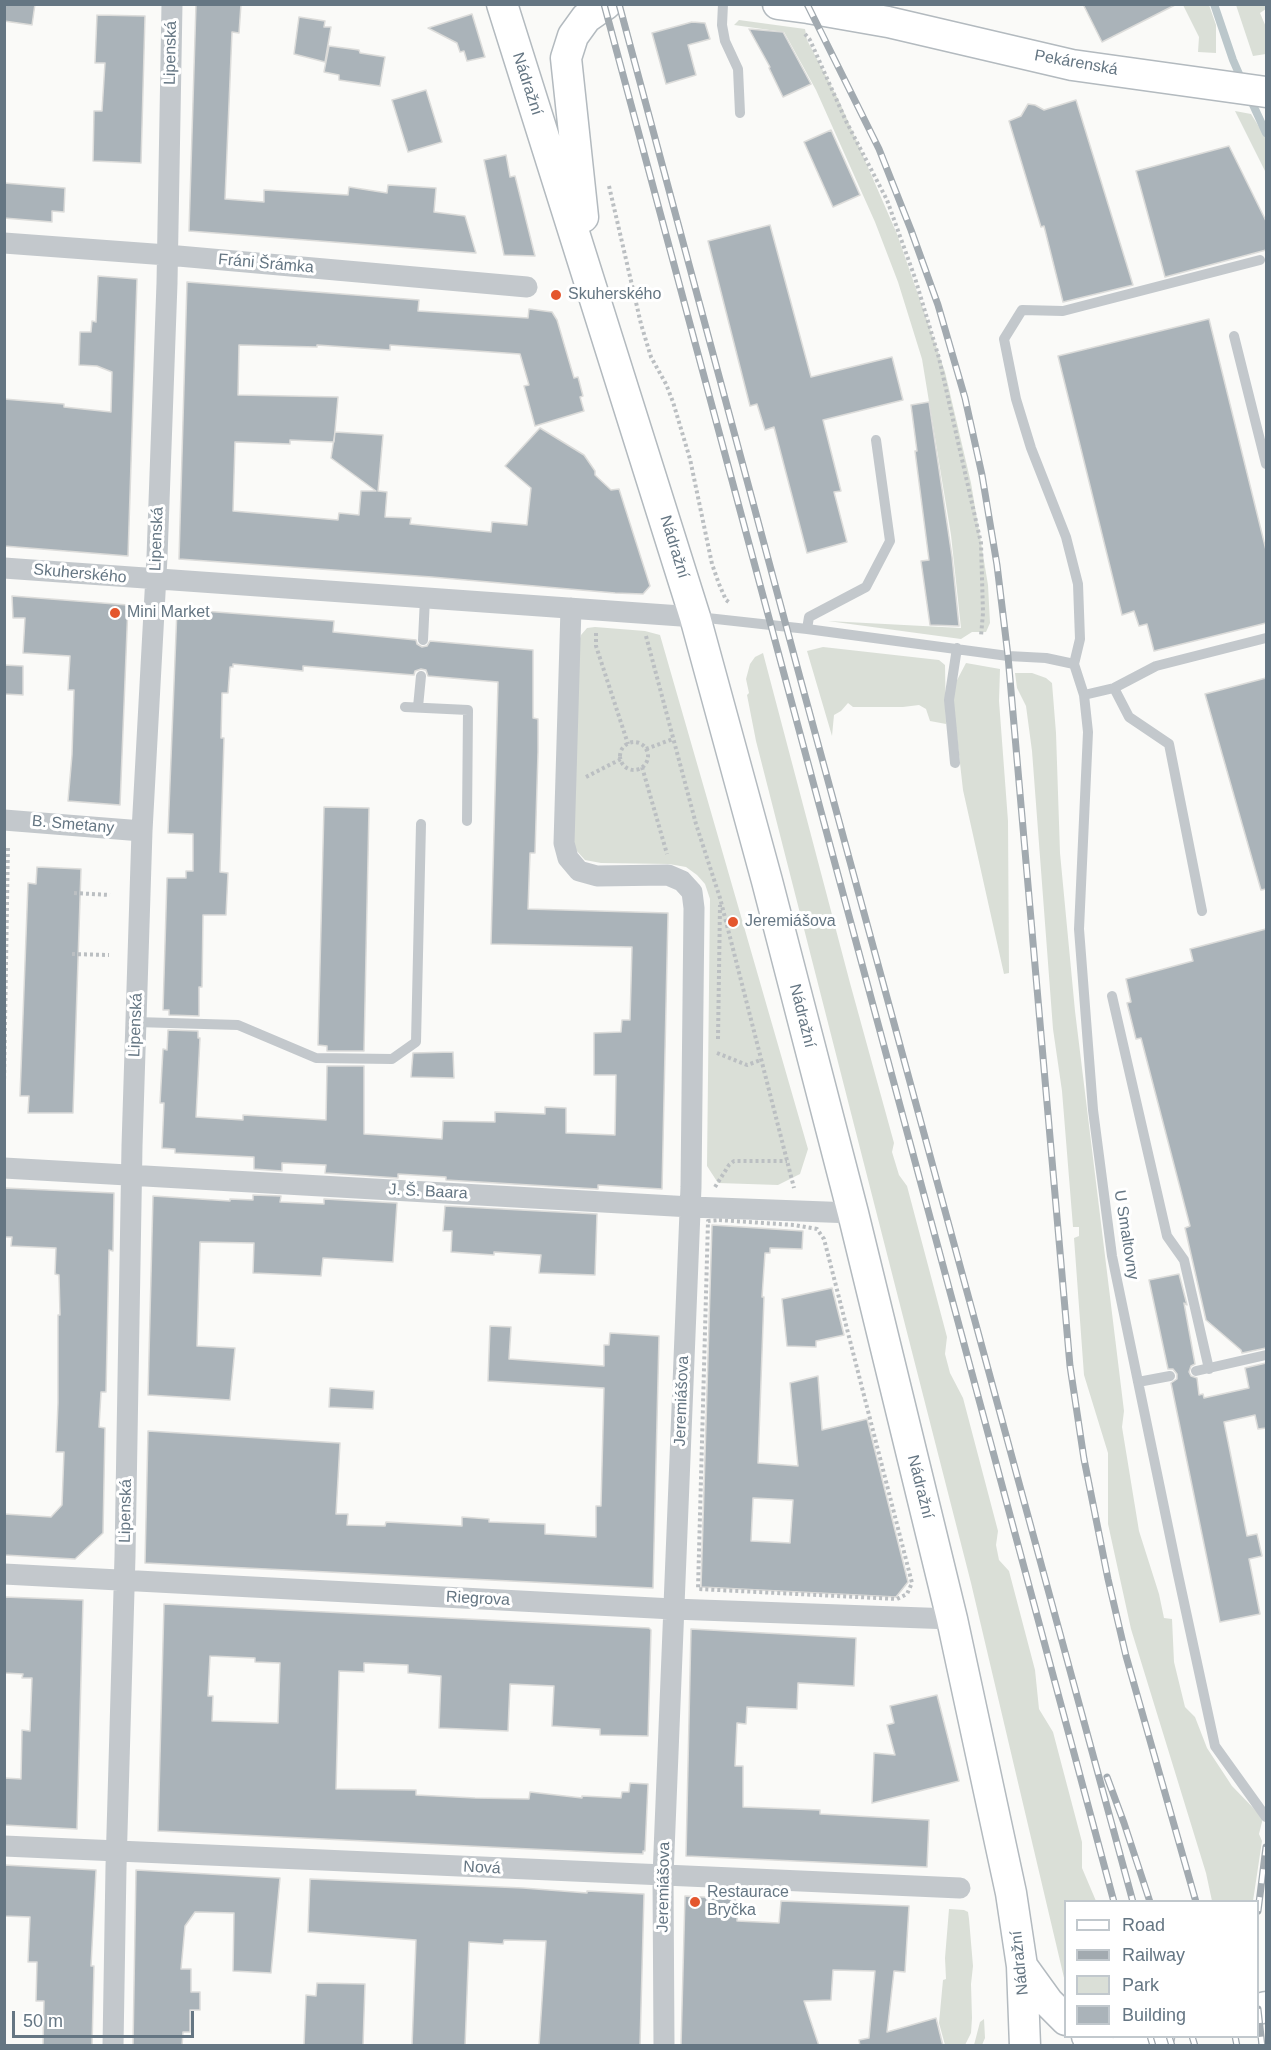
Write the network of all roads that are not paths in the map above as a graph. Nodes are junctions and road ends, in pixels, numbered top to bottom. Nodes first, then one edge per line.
1 (172, 4) edge
2 (502, 4) edge
3 (606, 4) edge
4 (723, 4) edge
5 (778, 4) edge
6 (784, 5) edge
7 (890, 13) edge
8 (1253, 88) edge
9 (740, 113) dead end
10 (4, 243) edge
11 (167, 255) junction
12 (1260, 260) dead end
13 (591, 286) junction
14 (527, 287) dead end
15 (1234, 336) dead end
16 (876, 440) dead end
17 (1266, 464) edge
18 (4, 568) edge
19 (156, 580) junction
20 (425, 598) junction
21 (571, 608) junction
22 (695, 617) junction
23 (807, 629) junction
24 (1266, 638) edge
25 (423, 640) dead end
26 (957, 648) junction
27 (1074, 664) junction
28 (421, 676) dead end
29 (1114, 688) junction
30 (1084, 695) junction
31 (405, 707) dead end
32 (418, 707) junction
33 (955, 763) dead end
34 (4, 820) edge
35 (467, 821) dead end
36 (421, 824) dead end
37 (142, 831) junction
38 (1202, 911) dead end
39 (1112, 996) dead end
40 (136, 1022) junction
41 (4, 1168) edge
42 (131, 1174) junction
43 (691, 1207) junction
44 (853, 1213) junction
45 (1266, 1355) edge
46 (1209, 1369) junction
47 (1196, 1371) dead end
48 (1170, 1376) dead end
49 (1138, 1382) junction
50 (4, 1574) edge
51 (124, 1580) junction
52 (673, 1609) junction
53 (952, 1619) junction
54 (1266, 1817) edge
55 (4, 1846) edge
56 (116, 1850) junction
57 (663, 1876) junction
58 (960, 1888) dead end
59 (1022, 1966) junction
60 (1064, 2019) edge
61 (1155, 2038) edge
62 (113, 2046) edge
63 (664, 2046) edge
64 (1025, 2046) edge
65 (1126, 2046) edge

1 - 11 street, Lipenská
2 - 13 main road, Nádražní
3 - 13 main road
4 - 9 lane
5 - 6 main road, Pekárenská
6 - 7 main road, Pekárenská
7 - 8 main road, Pekárenská
10 - 11 street, Fráni Šrámka
11 - 14 street, Fráni Šrámka
11 - 19 street, Lipenská
12 - 27 lane
13 - 22 main road, Nádražní
15 - 17 lane
16 - 23 lane
18 - 19 street, Skuherského
19 - 20 street, Skuherského
19 - 37 street, Lipenská
20 - 21 street, Skuherského
20 - 25 lane
21 - 22 street, Skuherského
21 - 43 street, Jeremiášova
22 - 23 lane
22 - 44 main road, Nádražní
23 - 26 lane
24 - 29 lane
26 - 27 lane
26 - 33 lane
27 - 30 lane, U Smaltovny
28 - 32 lane
29 - 30 lane
29 - 38 lane
30 - 49 lane, U Smaltovny
31 - 32 lane
32 - 35 lane
34 - 37 street, B. Smetany
36 - 40 lane
37 - 40 street, Lipenská
39 - 46 lane
40 - 42 street, Lipenská
41 - 42 street, J. Š. Baara
42 - 43 street, J. Š. Baara
42 - 51 street, Lipenská
43 - 44 street, J. Š. Baara
43 - 52 street, Jeremiášova
44 - 53 main road, Nádražní
45 - 46 lane
46 - 47 lane
48 - 49 lane
49 - 54 lane, U Smaltovny
50 - 51 street, Riegrova
51 - 52 street, Riegrova
51 - 56 street, Lipenská
52 - 53 street, Riegrova
52 - 57 street, Jeremiášova
53 - 59 main road, Nádražní
55 - 56 street, Nová
56 - 57 street, Nová
56 - 62 street, Lipenská
57 - 58 street, Nová
57 - 63 street, Jeremiášova
59 - 60 main road
59 - 64 main road, Nádražní
61 - 65 main road

